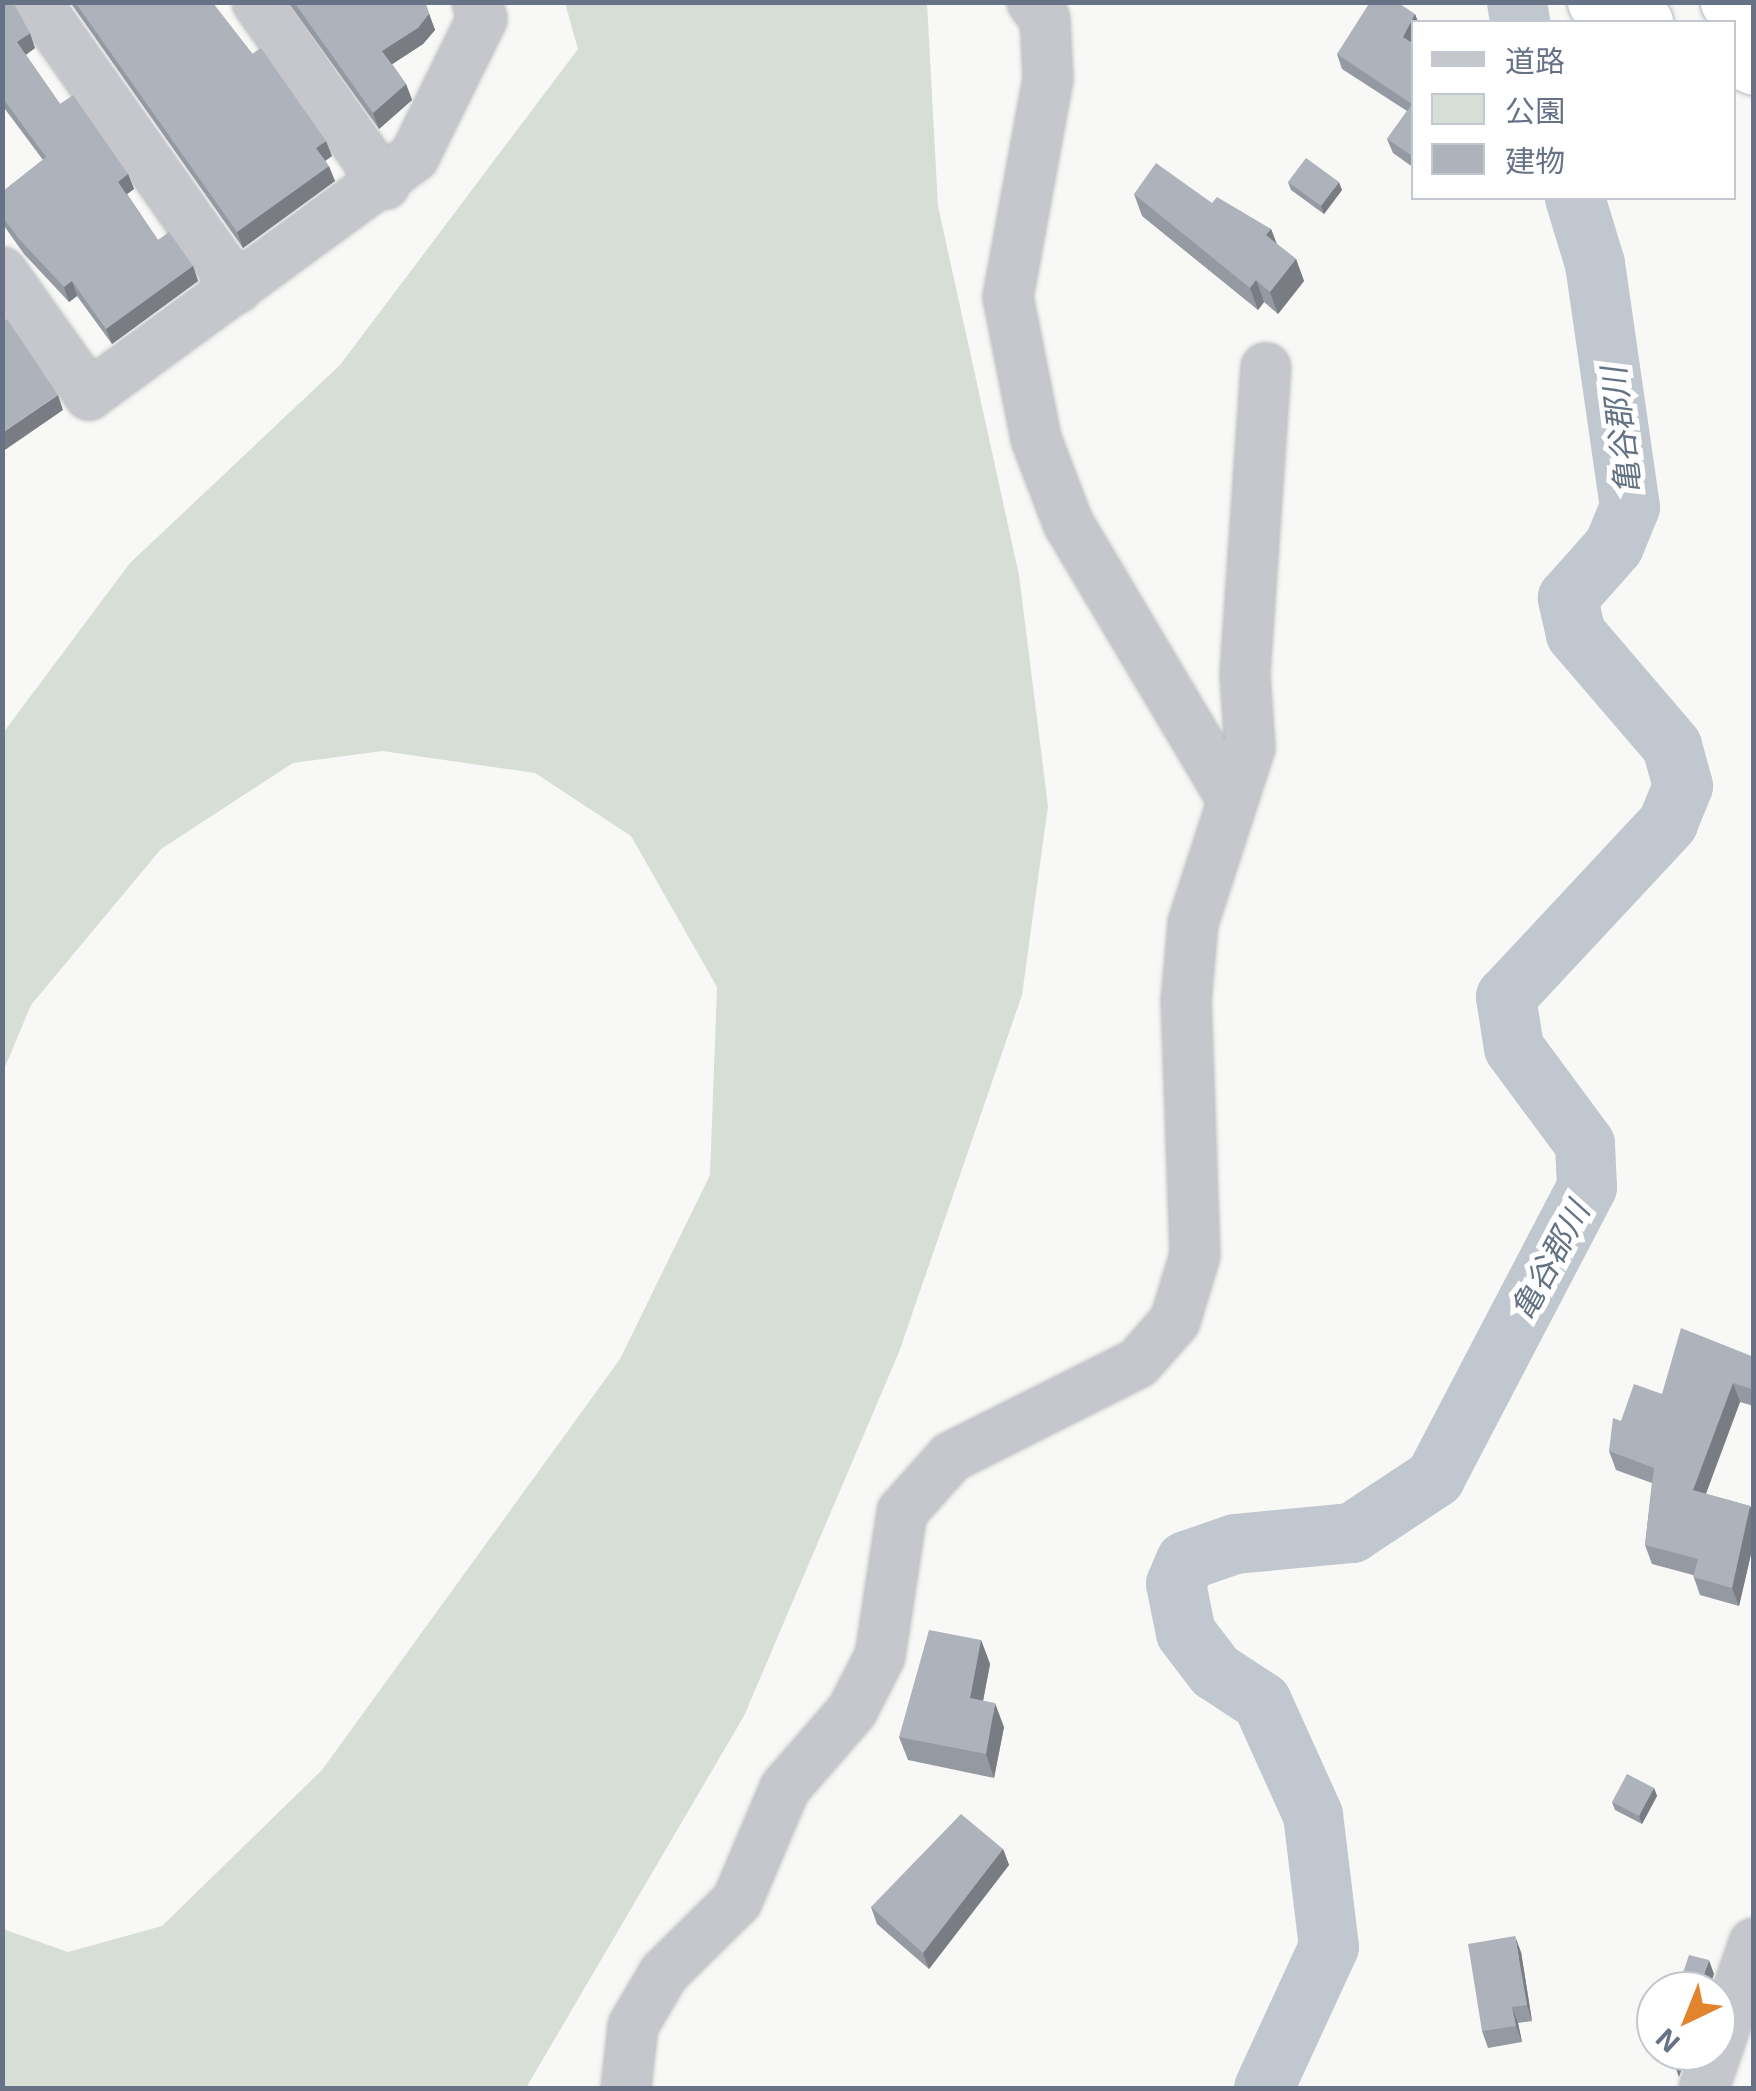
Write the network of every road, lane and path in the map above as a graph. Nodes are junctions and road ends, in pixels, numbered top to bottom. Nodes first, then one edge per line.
1 (36, 2) edge
2 (257, 2) edge
3 (477, 2) edge
4 (1032, 2) edge
5 (1595, 2) edge
6 (1639, 20) edge
7 (1736, 25) edge
8 (1745, 50) edge
9 (385, 185) junction
10 (2, 272) edge
11 (237, 288) junction
12 (1266, 368) dead end
13 (1232, 799) junction
14 (1754, 1943) edge
15 (626, 2088) edge
16 (1704, 2088) edge

1 - 11 street
2 - 9 street
3 - 9 street
4 - 13 street
5 - 6 highway
7 - 8 highway
9 - 11 street
10 - 11 street
12 - 13 street
13 - 15 street
14 - 16 street

